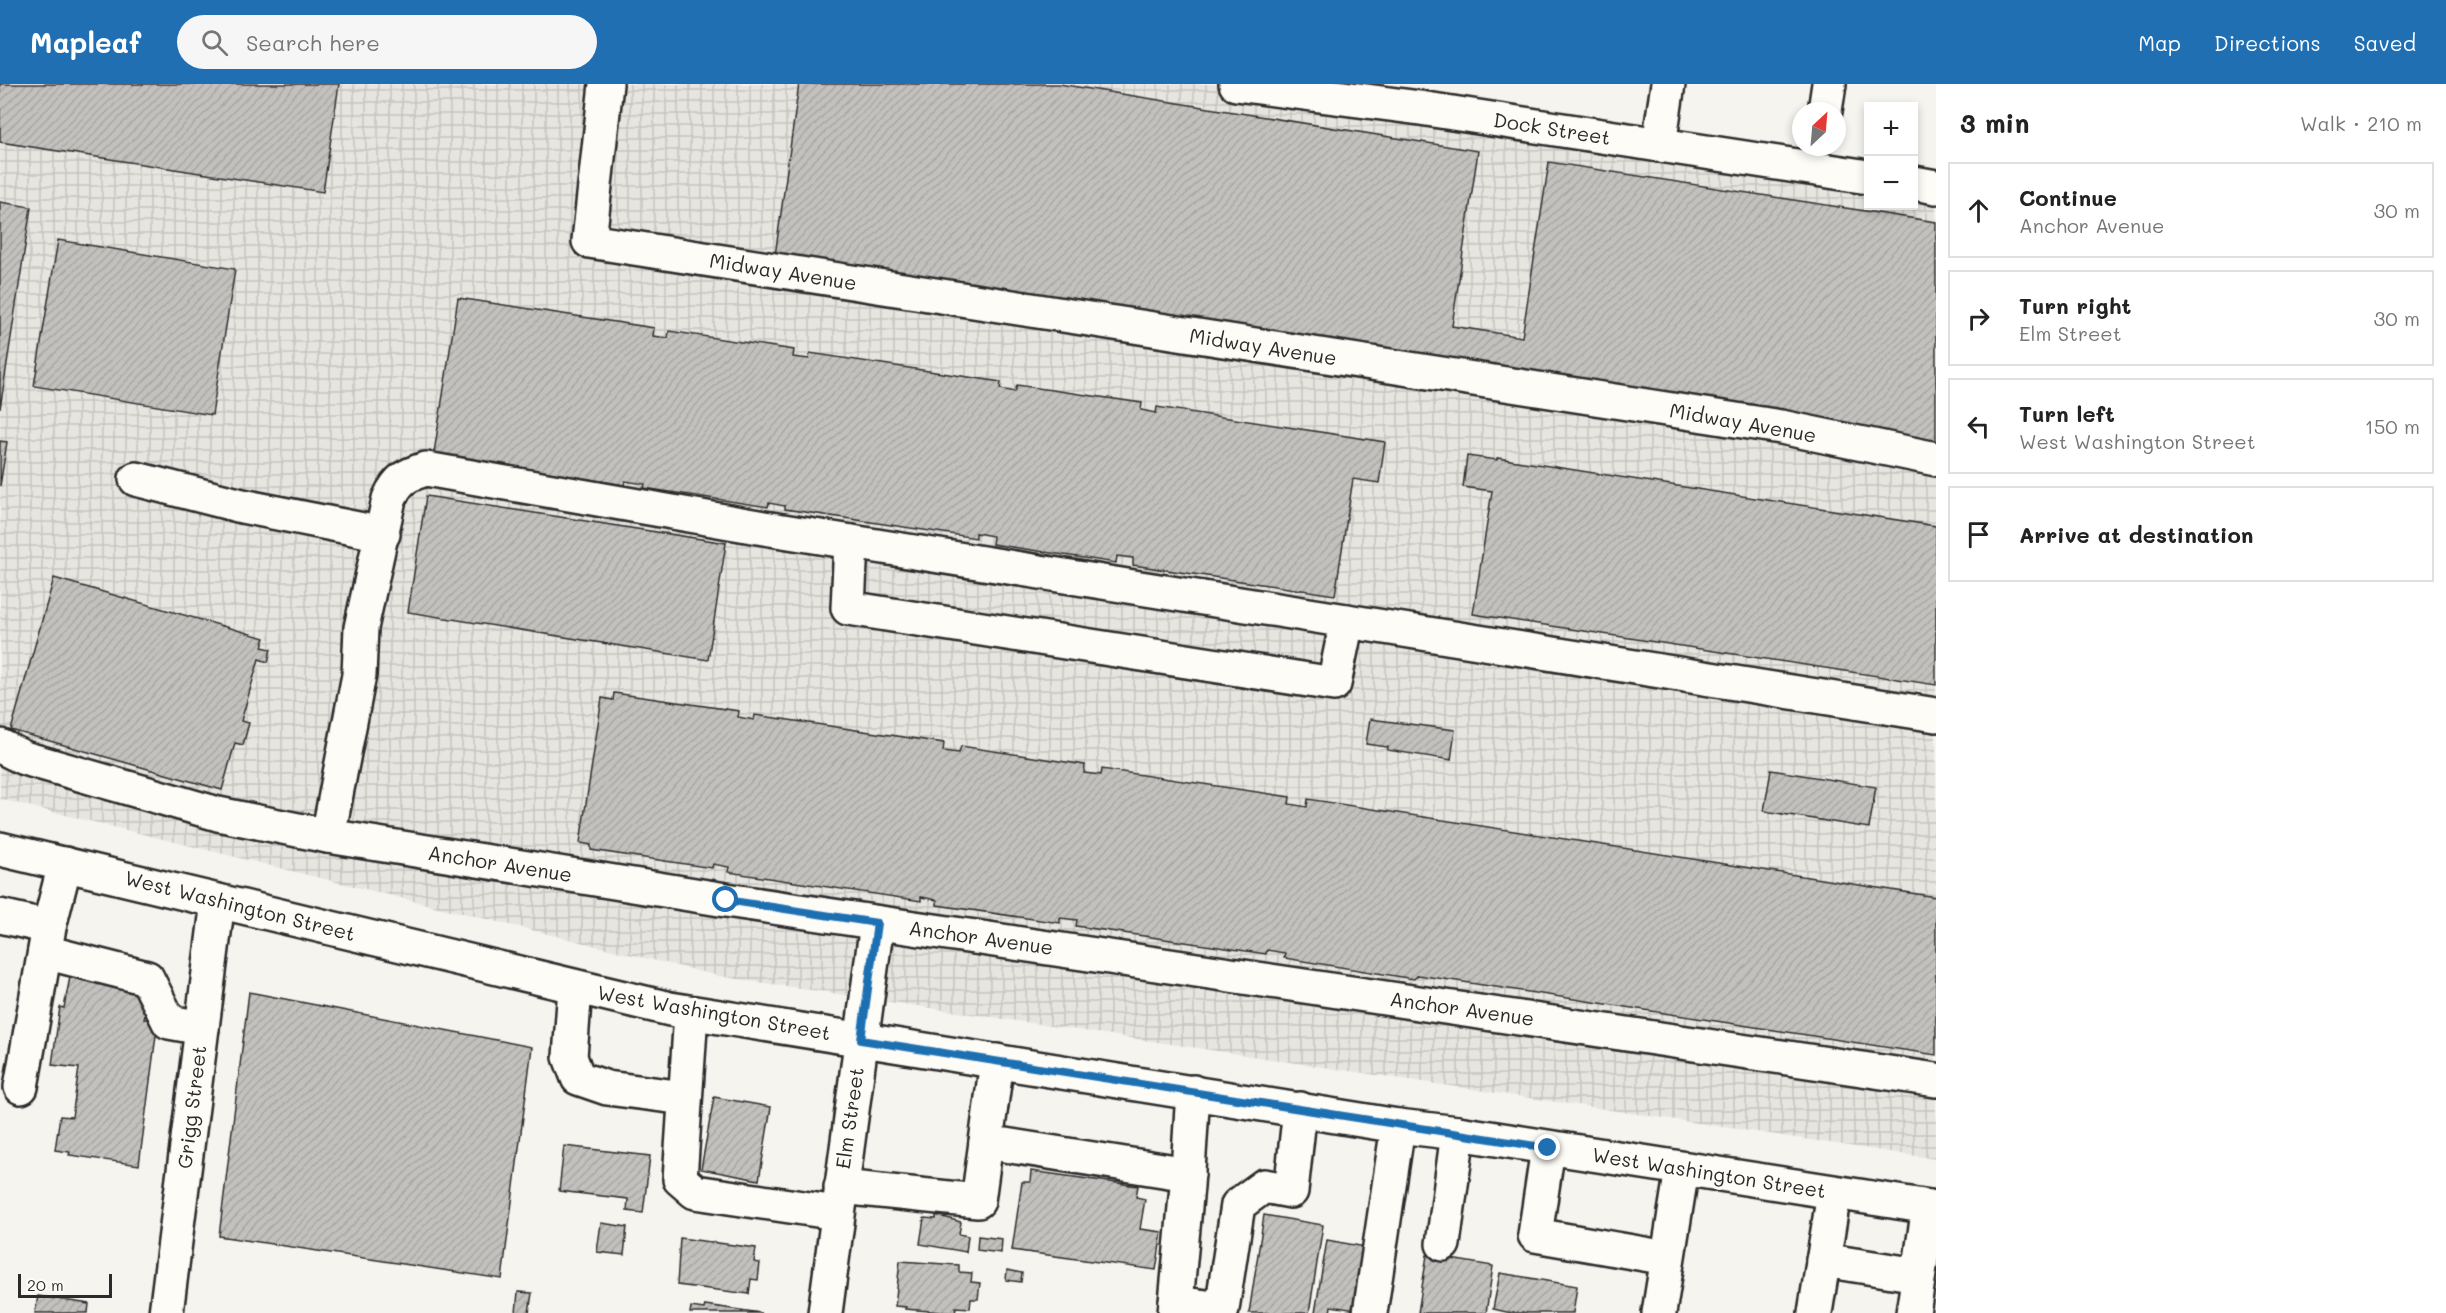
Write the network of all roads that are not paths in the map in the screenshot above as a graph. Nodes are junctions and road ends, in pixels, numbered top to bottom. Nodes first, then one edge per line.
1 (606, 84) edge
2 (1236, 84) edge
3 (1668, 84) edge
4 (1829, 84) edge
5 (1826, 102) edge
6 (1659, 145) junction
7 (1819, 158) edge
8 (1864, 175) edge
9 (1918, 184) edge
10 (1936, 187) edge
11 (1936, 459) edge
12 (136, 479) dead end
13 (383, 534) junction
14 (851, 542) junction
15 (1347, 621) junction
16 (1936, 715) edge
17 (0, 746) edge
18 (328, 836) junction
19 (0, 849) edge
20 (65, 864) junction
21 (218, 901) junction
22 (0, 916) edge
23 (877, 923) junction
24 (47, 940) junction
25 (575, 987) junction
26 (691, 1013) junction
27 (202, 1028) junction
28 (861, 1040) junction
29 (997, 1061) junction
30 (1936, 1080) edge
31 (21, 1087) dead end
32 (1193, 1092) junction
33 (685, 1098) junction
34 (1300, 1109) junction
35 (1398, 1126) junction
36 (1458, 1133) junction
37 (986, 1142) junction
38 (1548, 1148) junction
39 (1682, 1169) junction
40 (1188, 1174) junction
41 (1834, 1192) junction
42 (839, 1200) junction
43 (1932, 1207) edge
44 (1443, 1244) dead end
45 (1667, 1258) junction
46 (1823, 1260) junction
47 (1918, 1275) junction
48 (1175, 1308) edge
49 (166, 1313) edge
50 (825, 1313) edge
51 (1370, 1313) edge
52 (1659, 1313) edge
53 (1815, 1313) edge
54 (1913, 1313) edge

1 - 11 street, Midway Avenue
2 - 6 street, Dock Street
3 - 6 street
4 - 5 street
6 - 7 street, Dock Street
7 - 8 street, Dock Street
9 - 10 street
12 - 13 street
13 - 14 street
13 - 18 street
14 - 15 street
14 - 15 street
15 - 16 street
17 - 18 street, Anchor Avenue
18 - 23 street, Anchor Avenue
19 - 20 street, West Washington Street
20 - 21 street, West Washington Street
20 - 24 street
21 - 25 street, West Washington Street
21 - 27 street, Grigg Street
22 - 24 street
23 - 28 street, Elm Street
23 - 30 street, Anchor Avenue
24 - 27 street
24 - 31 street
25 - 26 street, West Washington Street
25 - 33 street
26 - 28 street, West Washington Street
26 - 33 street
27 - 49 street, Grigg Street
28 - 29 street, West Washington Street
28 - 42 street, Elm Street
29 - 32 street, West Washington Street
29 - 37 street
32 - 34 street, West Washington Street
32 - 40 street
33 - 42 street
34 - 35 street, West Washington Street
34 - 48 street
35 - 36 street, West Washington Street
35 - 51 street
36 - 38 street, West Washington Street
36 - 44 street
37 - 40 street
37 - 42 street
38 - 39 street, West Washington Street
38 - 45 street
39 - 41 street, West Washington Street
39 - 45 street
40 - 48 street
41 - 43 street, West Washington Street
41 - 46 street
42 - 50 street, Elm Street
43 - 47 street
45 - 52 street
46 - 47 street
46 - 53 street
47 - 54 street

